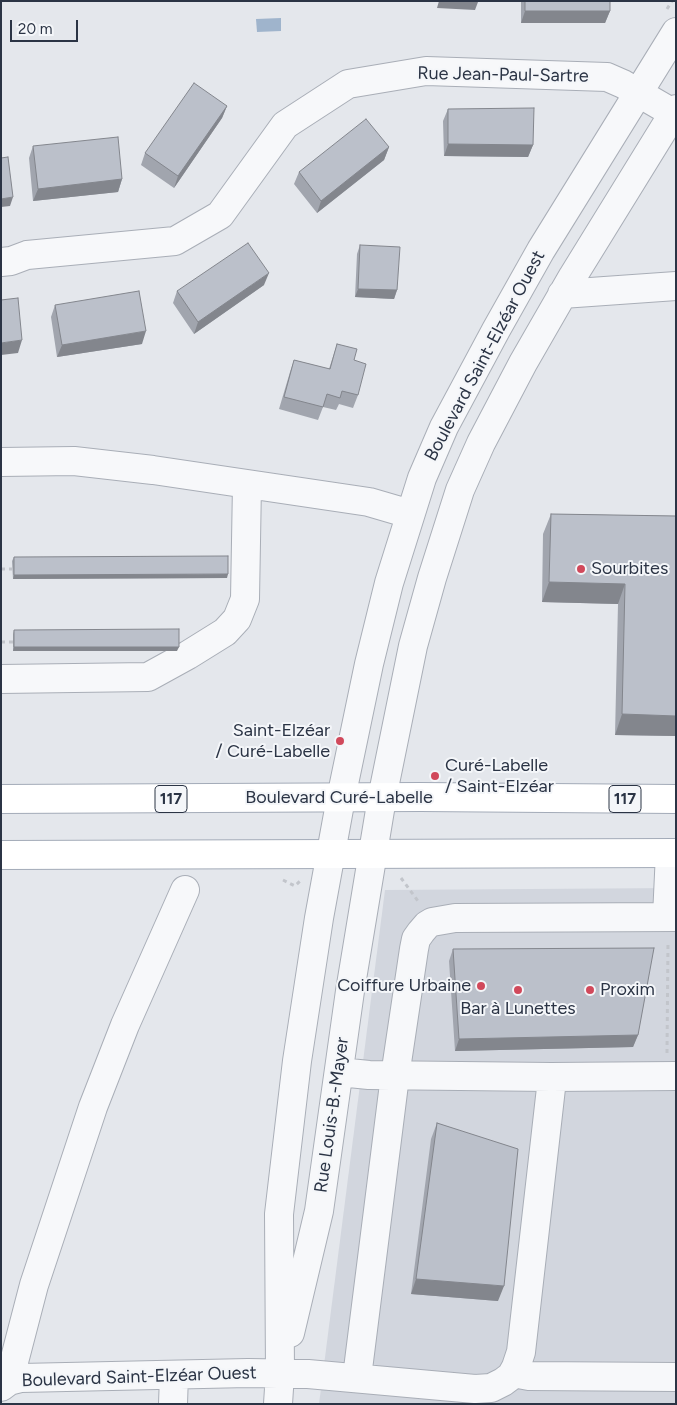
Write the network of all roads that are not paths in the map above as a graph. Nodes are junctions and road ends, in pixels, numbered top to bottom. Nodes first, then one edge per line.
1 (676, 32) edge
2 (639, 93) junction
3 (674, 111) edge
4 (1, 262) edge
5 (676, 286) edge
6 (562, 294) junction
7 (1, 462) edge
8 (247, 484) junction
9 (410, 514) junction
10 (1, 679) edge
11 (341, 798) junction
12 (382, 798) junction
13 (676, 798) edge
14 (1, 800) edge
15 (673, 853) edge
16 (1, 855) edge
17 (330, 855) junction
18 (372, 855) junction
19 (185, 890) dead end
20 (672, 917) edge
21 (672, 1068) edge
22 (339, 1072) junction
23 (395, 1076) junction
24 (551, 1077) junction
25 (512, 1372) junction
26 (280, 1373) junction
27 (174, 1375) junction
28 (357, 1377) junction
29 (676, 1377) edge
30 (5, 1384) edge
31 (173, 1404) edge
32 (278, 1404) edge

1 - 2 street, Boulevard Saint-Elzéar Ouest
2 - 3 street, Rue Jean-Paul-Sartre
2 - 4 street, Rue Jean-Paul-Sartre
2 - 9 street, Boulevard Saint-Elzéar Ouest
3 - 6 street
5 - 6 street
6 - 12 street
7 - 8 street
8 - 9 street
8 - 10 street
9 - 11 street, Boulevard Saint-Elzéar Ouest
11 - 12 main road, Boulevard Curé-Labelle / 117
11 - 14 main road, Boulevard Curé-Labelle / 117
11 - 17 street, Boulevard Saint-Elzéar Ouest
12 - 13 main road, Boulevard Curé-Labelle / 117
12 - 18 street
15 - 18 main road
15 - 20 street
16 - 17 main road
17 - 18 main road
17 - 26 street, Rue Louis-B.-Mayer
18 - 22 street, Rue Louis-B.-Mayer
19 - 30 street
20 - 23 street
21 - 24 street
22 - 23 street
22 - 26 street, Rue Louis-B.-Mayer
23 - 24 street
23 - 28 street
24 - 25 street
25 - 28 street, Boulevard Saint-Elzéar Ouest
25 - 29 street
26 - 27 street, Boulevard Saint-Elzéar Ouest
26 - 28 street, Boulevard Saint-Elzéar Ouest
26 - 32 street, Rue Louis-B.-Mayer
27 - 30 street, Boulevard Saint-Elzéar Ouest
27 - 31 street

